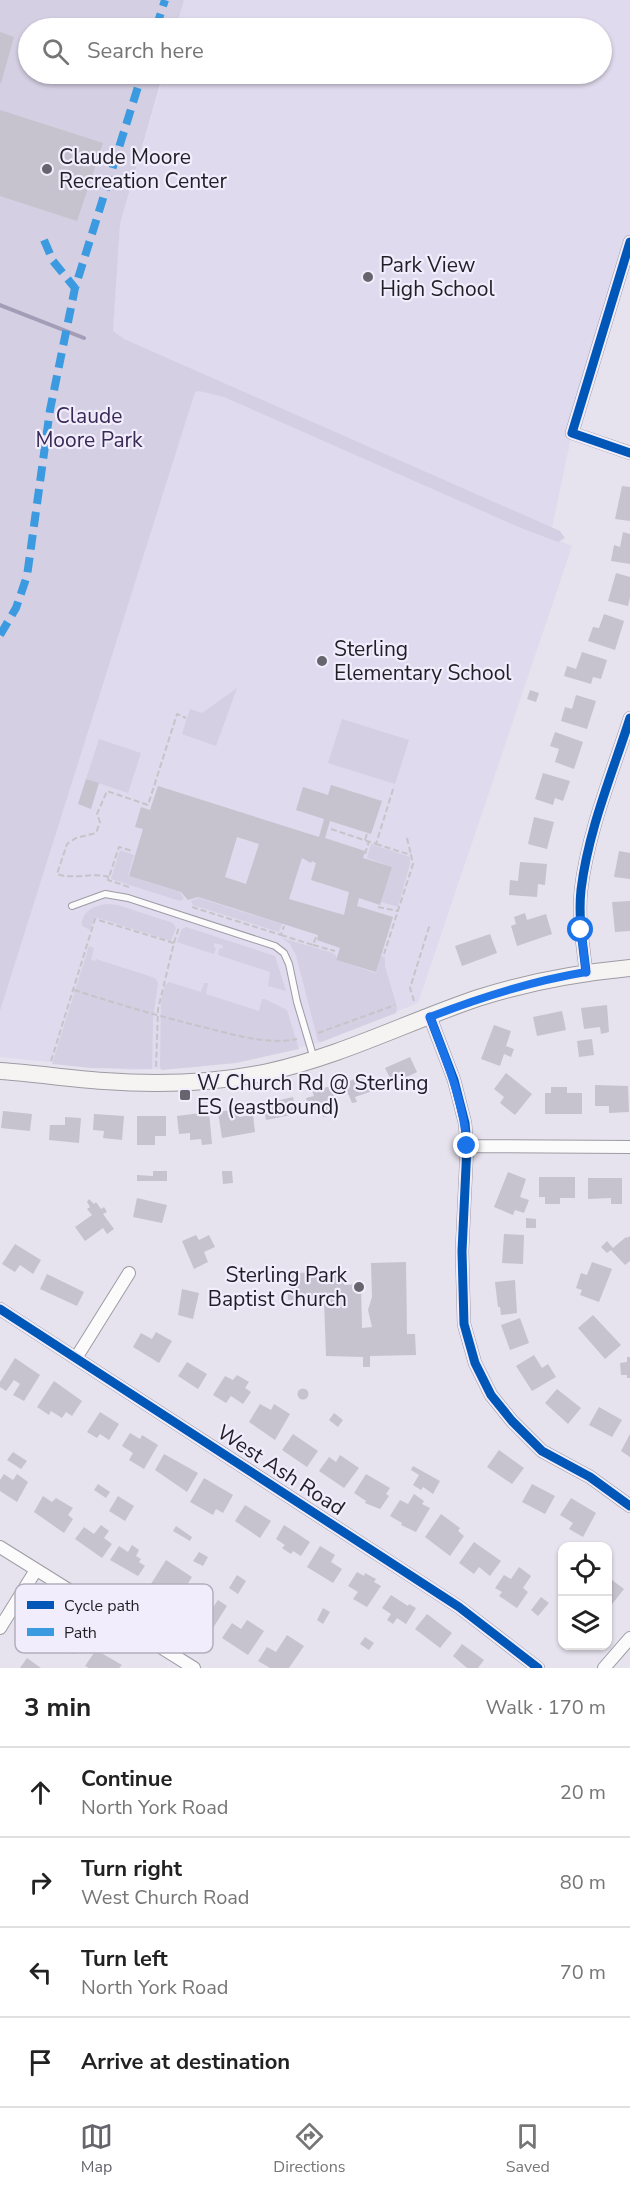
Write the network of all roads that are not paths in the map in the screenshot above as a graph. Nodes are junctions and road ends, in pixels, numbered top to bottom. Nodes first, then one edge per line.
1 (630, 242) edge
2 (630, 453) edge
3 (630, 718) edge
4 (72, 906) dead end
5 (630, 968) edge
6 (586, 972) junction
7 (430, 1017) junction
8 (314, 1060) junction
9 (0, 1071) edge
10 (467, 1146) junction
11 (630, 1147) edge
12 (129, 1273) dead end
13 (0, 1309) edge
14 (76, 1358) junction
15 (630, 1506) edge
16 (0, 1547) edge
17 (36, 1570) junction
18 (27, 1584) edge
19 (59, 1584) edge
20 (15, 1604) edge
21 (0, 1628) edge
22 (630, 1638) edge
23 (170, 1653) edge
24 (194, 1668) edge
25 (538, 1668) edge
26 (604, 1668) edge

1 - 2 street
3 - 6 street
4 - 8 lane
5 - 6 main road
6 - 7 main road
7 - 8 main road
7 - 10 street
8 - 9 main road
10 - 11 street
10 - 15 street
12 - 14 street
13 - 14 street, West Ash Road
14 - 25 street, West Ash Road
16 - 17 street
17 - 18 street
17 - 19 street
20 - 21 street
22 - 26 street
23 - 24 street

